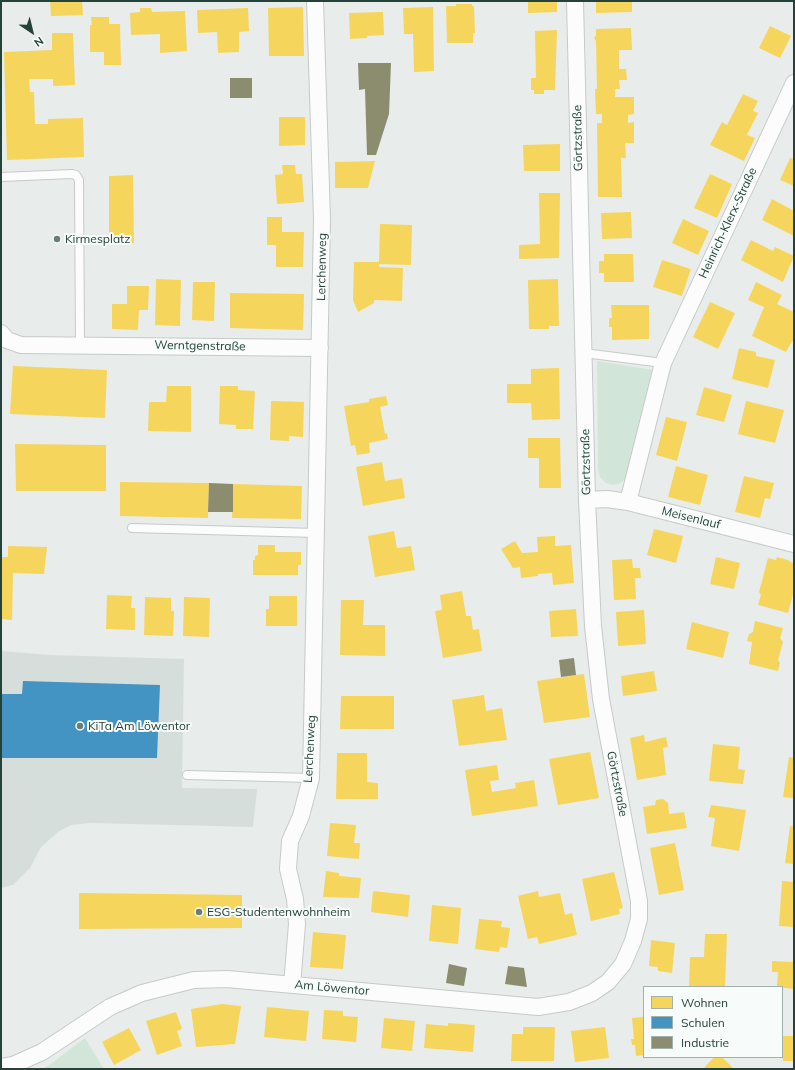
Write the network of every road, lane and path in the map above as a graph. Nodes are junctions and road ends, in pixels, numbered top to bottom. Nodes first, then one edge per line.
1 (315, 1) edge
2 (575, 1) edge
3 (794, 83) edge
4 (1, 177) edge
5 (1, 334) edge
6 (80, 345) junction
7 (320, 348) junction
8 (584, 353) junction
9 (663, 363) junction
10 (587, 500) junction
11 (628, 502) junction
12 (132, 528) dead end
13 (316, 533) junction
14 (794, 544) edge
15 (187, 775) dead end
16 (311, 778) junction
17 (640, 919) joint
18 (292, 984) junction
19 (1, 1067) edge

1 - 7 street, Lerchenweg
2 - 8 street, Görtzstraße
3 - 9 street, Heinrich-Klerx-Straße
4 - 6 lane
5 - 6 street, Werntgenstraße
6 - 7 street, Werntgenstraße
7 - 13 street, Lerchenweg
8 - 9 lane
8 - 10 street, Görtzstraße
9 - 11 street
10 - 11 street, Meisenlauf
10 - 17 street, Görtzstraße
11 - 14 street, Meisenlauf
12 - 13 lane
13 - 16 street, Lerchenweg
15 - 16 lane
16 - 18 street, Lerchenweg
17 - 18 street, Am Löwentor
18 - 19 street, Am Löwentor

